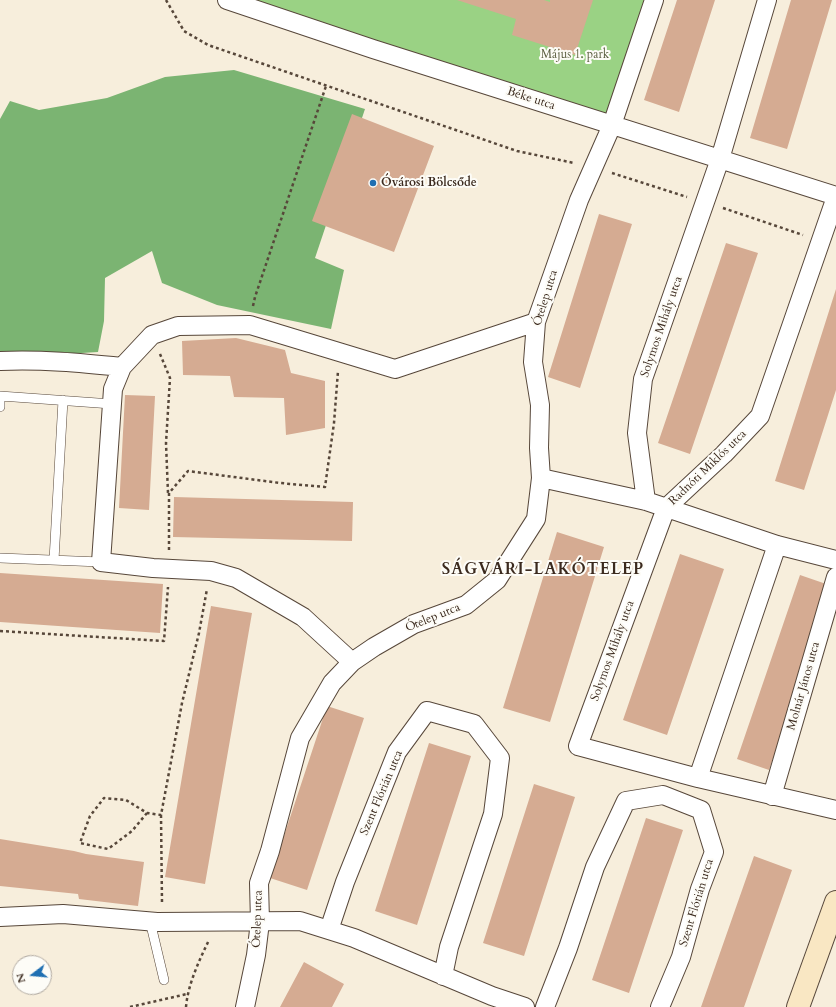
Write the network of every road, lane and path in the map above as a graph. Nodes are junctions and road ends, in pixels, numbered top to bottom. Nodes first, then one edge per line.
1 (166, 0) edge
2 (226, 0) edge
3 (654, 0) edge
4 (767, 0) edge
5 (612, 125) junction
6 (720, 159) junction
7 (836, 197) edge
8 (536, 322) junction
9 (250, 326) junction
10 (152, 335) junction
11 (339, 353) junction
12 (0, 361) edge
13 (122, 367) junction
14 (63, 400) junction
15 (112, 404) junction
16 (0, 407) edge
17 (541, 478) junction
18 (168, 493) junction
19 (646, 501) junction
20 (666, 508) junction
21 (776, 545) junction
22 (0, 558) edge
23 (54, 560) junction
24 (836, 560) edge
25 (101, 562) junction
26 (169, 569) junction
27 (211, 571) junction
28 (836, 577) edge
29 (0, 631) edge
30 (352, 662) junction
31 (698, 778) junction
32 (772, 796) junction
33 (836, 810) edge
34 (147, 813) junction
35 (161, 815) junction
36 (836, 902) edge
37 (0, 917) edge
38 (157, 922) junction
39 (219, 922) junction
40 (260, 922) junction
41 (329, 930) junction
42 (443, 976) junction
43 (164, 980) dead end
44 (187, 994) junction
45 (130, 1007) edge
46 (186, 1007) edge
47 (245, 1007) edge
48 (525, 1007) edge
49 (545, 1007) edge
50 (660, 1007) edge
51 (798, 1007) edge

1 - 9 path
2 - 5 street, Béke utca
3 - 5 street, Ótelep utca
4 - 6 street, Solymos Mihály utca
5 - 6 street, Béke utca
5 - 8 street, Ótelep utca
6 - 7 street, Béke utca
6 - 19 street, Solymos Mihály utca
7 - 20 street, Radnóti Miklós utca
8 - 11 street
8 - 17 street, Ótelep utca
9 - 10 street
9 - 11 street
10 - 13 street
10 - 18 path
11 - 18 path
12 - 13 street
13 - 15 street
14 - 15 lane
14 - 16 lane
14 - 23 lane
15 - 25 street
17 - 19 street
17 - 30 street, Ótelep utca
18 - 26 path
19 - 20 street
20 - 21 street, Radnóti Miklós utca
20 - 31 street, Solymos Mihály utca
21 - 24 street
21 - 31 street
22 - 23 lane
23 - 25 lane
25 - 26 street
26 - 27 street
26 - 29 path
27 - 30 street
27 - 35 path
28 - 32 street, Molnár János utca
30 - 40 street, Ótelep utca
31 - 32 street
32 - 33 street
34 - 34 path
34 - 35 path
35 - 38 path
36 - 51 street
37 - 38 street
38 - 39 street
38 - 43 lane
39 - 40 street
39 - 44 path
40 - 41 street
40 - 47 street, Ótelep utca
41 - 42 street
41 - 42 street, Szent Flórián utca
42 - 48 street
44 - 45 path
44 - 46 path
49 - 50 street, Szent Flórián utca

